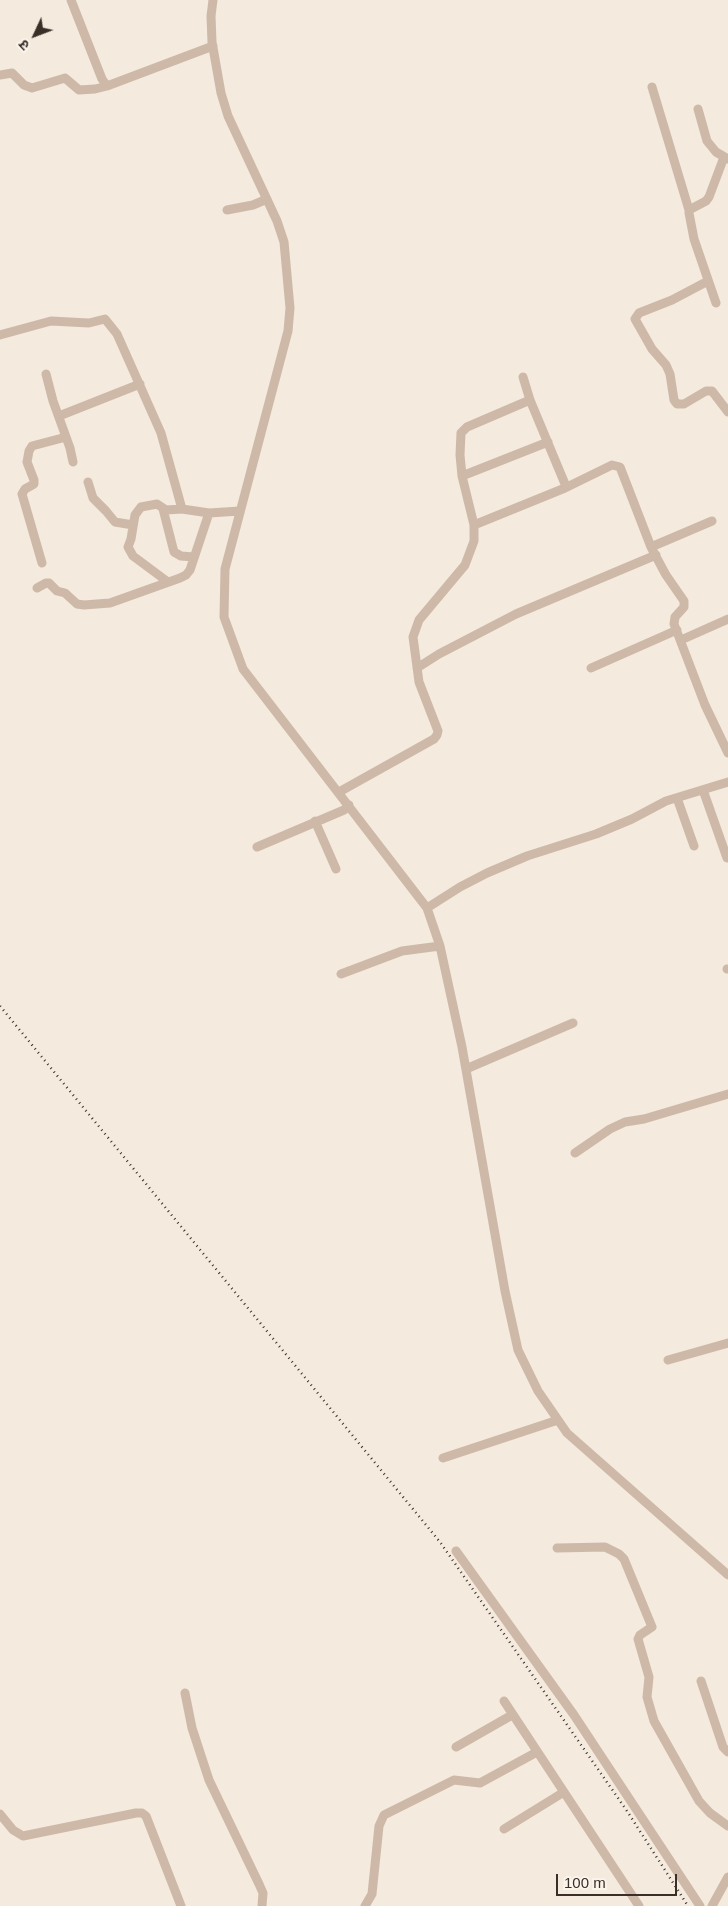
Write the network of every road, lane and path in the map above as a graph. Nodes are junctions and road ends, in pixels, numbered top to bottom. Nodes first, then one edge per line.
1 (71, 0) edge
2 (213, 0) edge
3 (209, 47) junction
4 (0, 75) edge
5 (107, 86) junction
6 (652, 87) dead end
7 (698, 109) dead end
8 (726, 158) edge
9 (267, 199) junction
10 (227, 210) dead end
11 (689, 210) junction
12 (708, 281) junction
13 (716, 303) dead end
14 (0, 335) edge
15 (46, 374) dead end
16 (523, 377) dead end
17 (140, 384) junction
18 (530, 400) junction
19 (728, 412) edge
20 (59, 416) junction
21 (66, 437) junction
22 (548, 442) junction
23 (72, 462) dead end
24 (462, 476) junction
25 (88, 482) dead end
26 (565, 488) junction
27 (163, 509) junction
28 (182, 509) junction
29 (240, 511) junction
30 (209, 513) junction
31 (712, 521) dead end
32 (474, 525) junction
33 (133, 526) junction
34 (653, 551) junction
35 (194, 557) junction
36 (42, 563) dead end
37 (168, 582) junction
38 (37, 588) dead end
39 (728, 619) edge
40 (677, 630) junction
41 (681, 640) junction
42 (418, 668) junction
43 (591, 668) dead end
44 (728, 752) edge
45 (728, 782) edge
46 (703, 790) junction
47 (339, 792) junction
48 (677, 798) junction
49 (347, 807) junction
50 (315, 821) junction
51 (694, 846) dead end
52 (256, 847) dead end
53 (726, 858) dead end
54 (336, 869) dead end
55 (427, 908) junction
56 (436, 947) junction
57 (341, 974) dead end
58 (573, 1023) dead end
59 (466, 1069) junction
60 (728, 1094) edge
61 (575, 1153) dead end
62 (728, 1343) edge
63 (668, 1360) dead end
64 (554, 1422) junction
65 (443, 1458) dead end
66 (557, 1548) dead end
67 (456, 1551) dead end
68 (728, 1575) edge
69 (701, 1681) dead end
70 (185, 1693) dead end
71 (504, 1701) dead end
72 (512, 1715) junction
73 (456, 1747) dead end
74 (537, 1752) junction
75 (728, 1752) edge
76 (564, 1792) junction
77 (0, 1814) edge
78 (728, 1826) edge
79 (504, 1829) dead end
80 (728, 1877) edge
81 (370, 1904) edge
82 (181, 1906) edge
83 (262, 1906) edge
84 (639, 1906) edge
85 (700, 1906) edge
86 (712, 1906) edge

1 - 5 street
2 - 3 street
3 - 5 street
3 - 9 street
4 - 5 street
6 - 11 street
7 - 8 street
8 - 11 street
9 - 10 street
9 - 29 street
11 - 12 street
12 - 13 street
12 - 19 street
14 - 17 street
15 - 20 street
16 - 18 street
17 - 20 street
17 - 28 street
18 - 22 street
18 - 24 street
20 - 21 street
21 - 23 street
21 - 36 street
22 - 24 street
22 - 26 street
24 - 32 street
25 - 33 street
26 - 32 street
26 - 34 street
27 - 28 street
27 - 33 street
27 - 35 street
28 - 30 street
29 - 30 street
29 - 47 street
30 - 35 street
31 - 34 street
32 - 42 street
33 - 37 street
34 - 40 street
34 - 42 street
35 - 37 street
37 - 38 street
39 - 41 street
40 - 41 street
40 - 43 street
41 - 44 street
42 - 47 street
45 - 46 street
46 - 48 street
46 - 53 street
47 - 49 street
48 - 51 street
48 - 55 street
49 - 50 street
49 - 55 street
50 - 52 street
50 - 54 street
55 - 56 street
56 - 57 street
56 - 59 street
58 - 59 street
59 - 64 street
60 - 61 street
62 - 63 street
64 - 65 street
64 - 68 street
66 - 78 street
67 - 85 street
69 - 75 street
70 - 83 street
71 - 72 street
72 - 73 street
72 - 74 street
74 - 76 street
74 - 81 street
76 - 79 street
76 - 84 street
77 - 82 street
80 - 86 street

